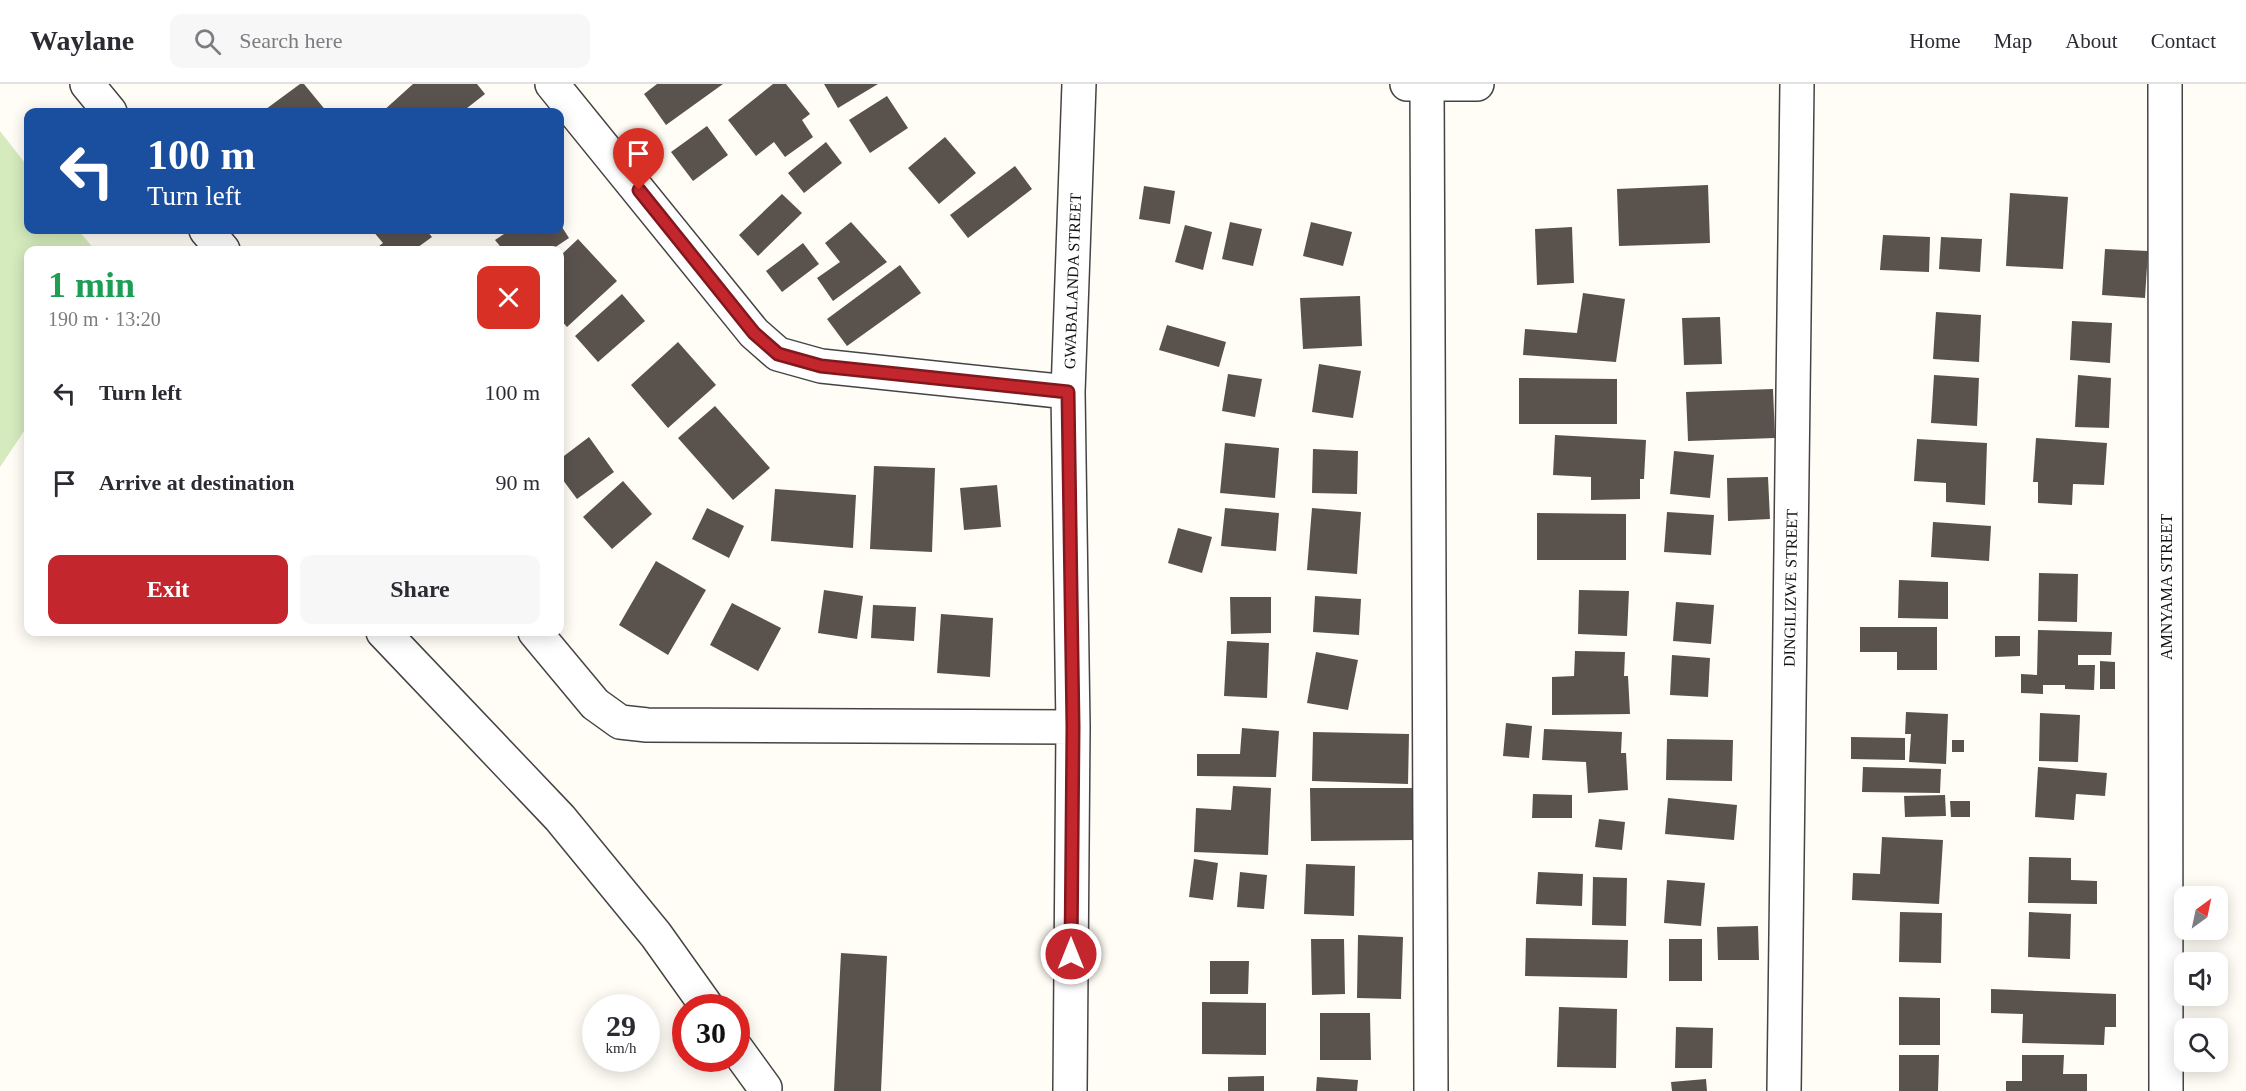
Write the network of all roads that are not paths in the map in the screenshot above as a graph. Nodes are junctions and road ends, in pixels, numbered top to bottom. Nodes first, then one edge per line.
1 (87, 84) edge
2 (552, 84) edge
3 (1079, 84) edge
4 (1404, 84) edge
5 (1427, 84) edge
6 (1477, 84) edge
7 (1797, 84) edge
8 (2165, 84) edge
9 (107, 108) edge
10 (209, 234) edge
11 (220, 246) edge
12 (1068, 392) junction
13 (387, 636) edge
14 (538, 636) edge
15 (1073, 727) junction
16 (698, 994) edge
17 (750, 1067) edge
18 (765, 1088) dead end
19 (1070, 1091) edge
20 (1431, 1091) edge
21 (1784, 1091) edge
22 (2166, 1091) edge

1 - 9 street
2 - 12 street
3 - 12 street, GWABALANDA STREET
4 - 5 street
5 - 6 street
5 - 20 street
7 - 21 street, DINGILIZWE STREET
8 - 22 street, AMNYAMA STREET
10 - 11 street
12 - 15 street, GWABALANDA STREET
13 - 16 street
14 - 15 street
15 - 19 street, GWABALANDA STREET
17 - 18 street

